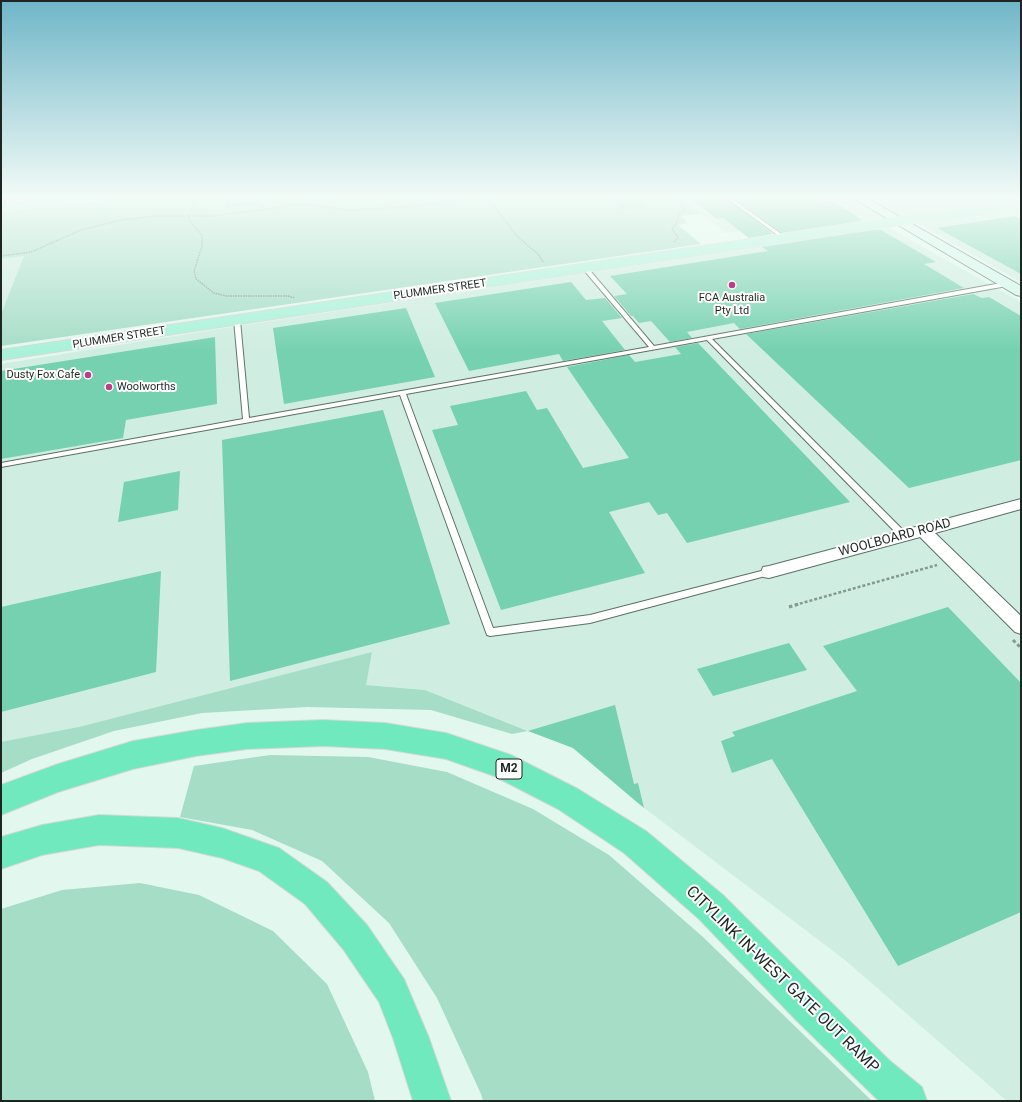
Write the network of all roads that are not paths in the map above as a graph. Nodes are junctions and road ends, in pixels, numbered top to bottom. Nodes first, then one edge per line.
1 (715, 248) edge
2 (945, 248) edge
3 (585, 268) junction
4 (1007, 284) junction
5 (1021, 292) edge
6 (237, 320) junction
7 (708, 338) junction
8 (653, 348) junction
9 (1, 355) edge
10 (402, 393) junction
11 (246, 421) junction
12 (1, 465) edge
13 (1021, 504) edge
14 (924, 531) junction
15 (904, 536) junction
16 (769, 572) joint
17 (1021, 627) edge
18 (1, 800) edge
19 (1, 853) edge
20 (432, 1101) edge
21 (908, 1101) edge

1 - 3 main road, PLUMMER STREET
2 - 4 street
3 - 6 main road, PLUMMER STREET
3 - 8 lane
4 - 5 street
4 - 7 lane
6 - 9 main road, PLUMMER STREET
6 - 11 lane
7 - 8 lane
7 - 15 lane
8 - 10 lane
10 - 11 lane
10 - 16 lane
11 - 12 lane
13 - 14 street, WOOLBOARD ROAD
14 - 15 street, WOOLBOARD ROAD
14 - 17 street
15 - 16 street, WOOLBOARD ROAD
18 - 21 highway, CITYLINK IN-WEST GATE OUT RAMP / M2
19 - 20 highway

